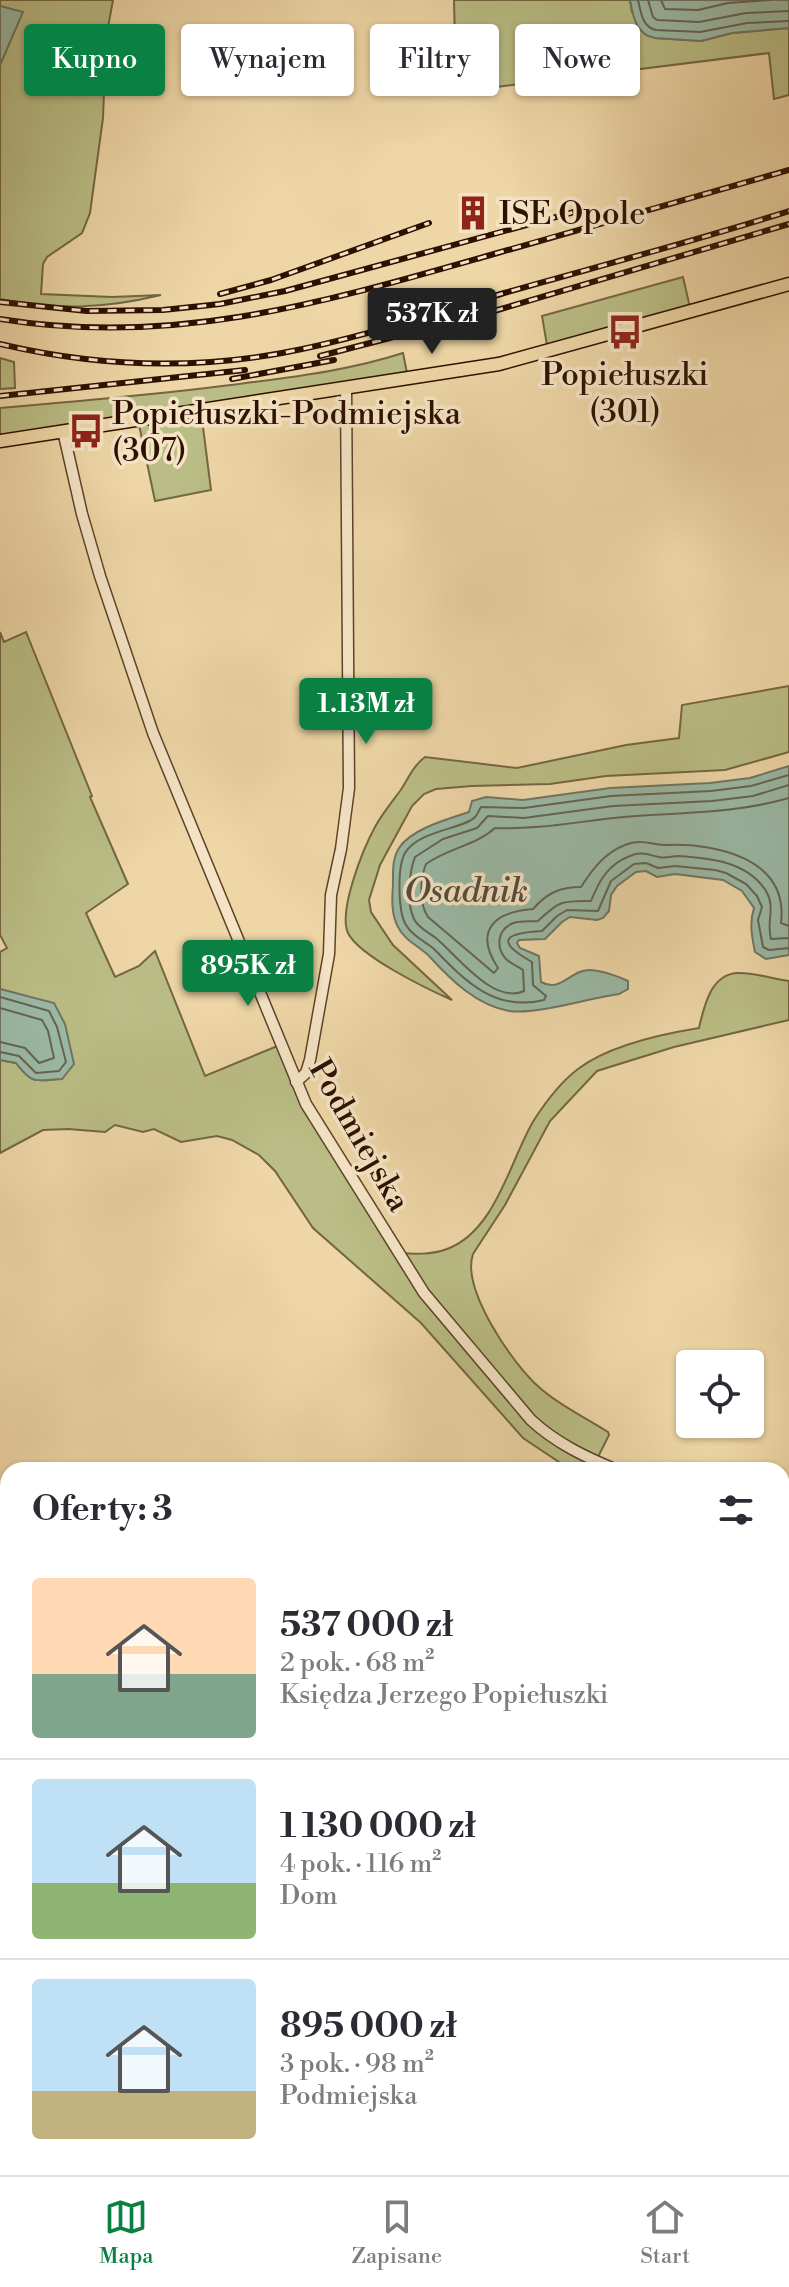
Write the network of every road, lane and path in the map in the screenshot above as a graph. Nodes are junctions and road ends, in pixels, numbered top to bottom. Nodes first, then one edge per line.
1 (789, 284) edge
2 (346, 387) junction
3 (69, 430) junction
4 (0, 441) edge
5 (296, 1082) junction
6 (599, 1462) edge

1 - 2 main road
2 - 3 main road
2 - 5 street
3 - 4 main road
3 - 5 street, Podmiejska
5 - 6 street, Podmiejska

